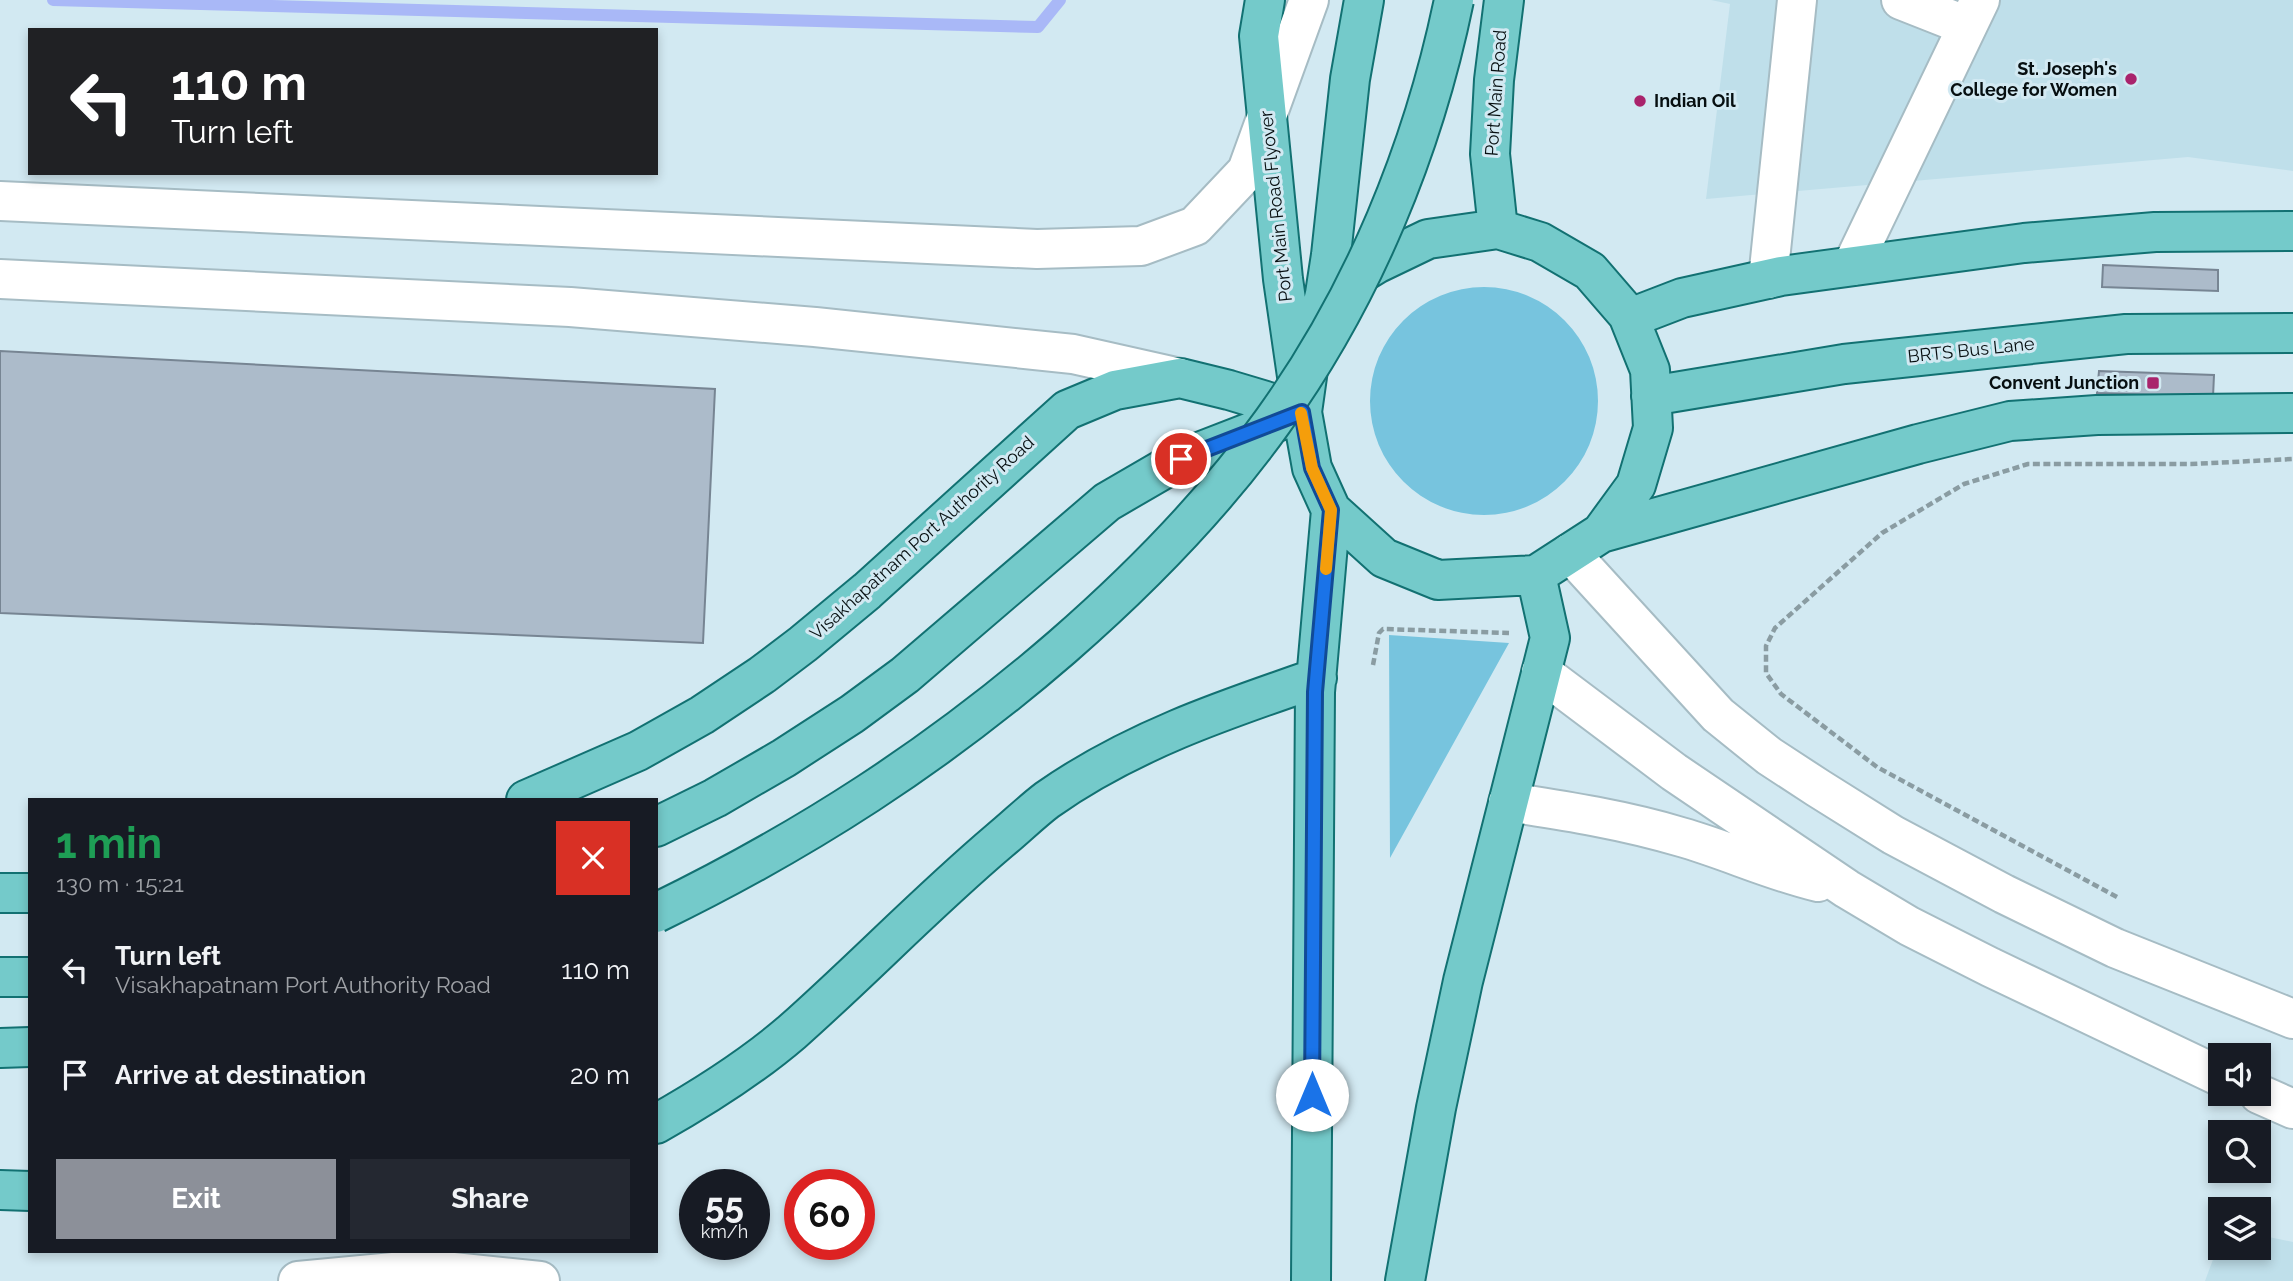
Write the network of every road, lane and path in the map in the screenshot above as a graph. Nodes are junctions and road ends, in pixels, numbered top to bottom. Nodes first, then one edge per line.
1 (1265, 0) edge
2 (1309, 0) edge
3 (1364, 0) edge
4 (1454, 0) edge
5 (1504, 0) edge
6 (1797, 0) edge
7 (1901, 0) edge
8 (1973, 13) edge
9 (1267, 118) junction
10 (0, 201) edge
11 (1498, 229) junction
12 (2293, 231) edge
13 (1852, 266) junction
14 (0, 279) edge
15 (1769, 279) junction
16 (1325, 295) junction
17 (1630, 318) junction
18 (2293, 333) edge
19 (1180, 378) junction
20 (1651, 396) junction
21 (1302, 412) junction
22 (2293, 413) edge
23 (2293, 459) edge
24 (1331, 510) junction
25 (1601, 533) junction
26 (1570, 553) junction
27 (1536, 575) junction
28 (1510, 633) dead end
29 (1373, 665) dead end
30 (1541, 673) junction
31 (1317, 678) junction
32 (531, 798) edge
33 (1508, 802) junction
34 (658, 826) edge
35 (1847, 889) junction
36 (28, 892) edge
37 (0, 893) edge
38 (2117, 897) dead end
39 (658, 912) edge
40 (0, 977) edge
41 (28, 977) edge
42 (2293, 1020) edge
43 (0, 1048) edge
44 (28, 1048) edge
45 (2208, 1071) edge
46 (2271, 1099) edge
47 (2293, 1109) edge
48 (658, 1124) edge
49 (0, 1190) edge
50 (28, 1191) edge
51 (298, 1281) edge
52 (540, 1281) edge
53 (1311, 1281) edge
54 (1405, 1281) edge

1 - 9 main road, Port Main Road Flyover
2 - 9 street
3 - 16 main road
4 - 39 main road, bridge
5 - 11 main road, Port Main Road
6 - 15 street
7 - 8 street
8 - 13 street
9 - 10 street
9 - 21 main road, Port Main Road Flyover
11 - 16 main road
11 - 17 main road
12 - 13 main road
13 - 15 main road
14 - 19 street
15 - 17 main road
16 - 21 main road
17 - 20 main road
18 - 20 main road, BRTS Bus Lane
19 - 21 main road
19 - 32 main road, Visakhapatnam Port Authority Road
20 - 25 main road
21 - 24 main road, Port Main Road Flyover
21 - 34 main road
22 - 25 main road
23 - 38 path
24 - 27 main road
24 - 31 main road
25 - 26 main road
26 - 27 main road
26 - 42 street
27 - 30 main road
28 - 29 path
30 - 33 main road
30 - 35 street
31 - 48 main road
31 - 53 main road
33 - 35 street
33 - 54 main road
35 - 45 street
36 - 37 main road
40 - 41 main road
43 - 44 main road
46 - 47 street
49 - 50 main road
51 - 52 street

